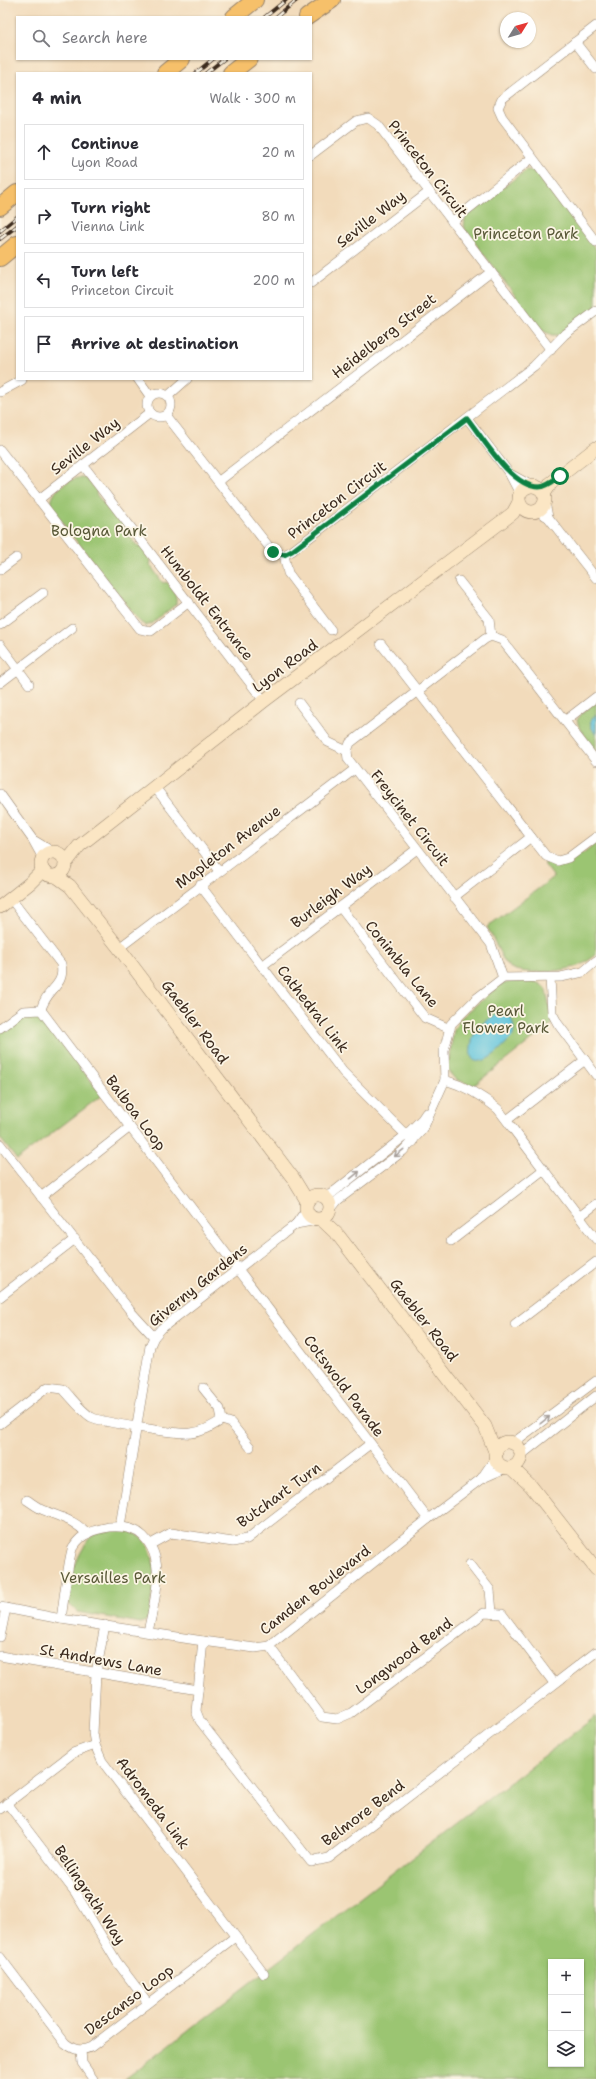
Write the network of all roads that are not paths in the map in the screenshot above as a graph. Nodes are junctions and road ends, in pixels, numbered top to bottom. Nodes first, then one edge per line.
1 (255, 0) edge
2 (321, 0) edge
3 (332, 0) edge
4 (235, 16) edge
5 (302, 16) edge
6 (308, 16) edge
7 (596, 26) edge
8 (575, 42) junction
9 (181, 60) edge
10 (248, 60) edge
11 (596, 69) edge
12 (166, 72) edge
13 (233, 72) edge
14 (312, 154) edge
15 (532, 158) junction
16 (429, 192) junction
17 (16, 194) edge
18 (0, 207) edge
19 (452, 222) junction
20 (596, 242) edge
21 (16, 245) edge
22 (0, 258) edge
23 (491, 272) junction
24 (312, 282) edge
25 (596, 311) edge
26 (551, 350) junction
27 (22, 380) dead end
28 (139, 380) edge
29 (186, 380) edge
30 (0, 392) edge
31 (150, 396) junction
32 (168, 396) junction
33 (150, 413) junction
34 (166, 415) junction
35 (467, 418) junction
36 (596, 448) edge
37 (0, 450) edge
38 (83, 465) junction
39 (219, 481) junction
40 (38, 500) junction
41 (534, 500) junction
42 (284, 555) junction
43 (16, 558) dead end
44 (0, 570) edge
45 (596, 578) edge
46 (459, 581) dead end
47 (43, 593) dead end
48 (189, 602) junction
49 (0, 625) edge
50 (72, 628) dead end
51 (331, 630) dead end
52 (491, 636) junction
53 (381, 644) dead end
54 (0, 645) edge
55 (18, 669) junction
56 (0, 683) edge
57 (30, 684) dead end
58 (417, 692) junction
59 (596, 697) edge
60 (264, 701) junction
61 (299, 703) dead end
62 (566, 720) junction
63 (347, 751) junction
64 (596, 761) edge
65 (355, 769) junction
66 (154, 786) junction
67 (0, 794) edge
68 (531, 837) junction
69 (596, 837) edge
70 (417, 849) junction
71 (54, 865) junction
72 (219, 871) junction
73 (200, 886) junction
74 (454, 897) junction
75 (11, 899) junction
76 (0, 907) edge
77 (340, 907) junction
78 (119, 948) junction
79 (596, 961) edge
80 (262, 966) junction
81 (503, 978) junction
82 (550, 978) junction
83 (41, 1010) junction
84 (0, 1028) edge
85 (450, 1029) junction
86 (585, 1060) junction
87 (596, 1074) edge
88 (443, 1083) junction
89 (507, 1120) junction
90 (130, 1127) junction
91 (406, 1135) junction
92 (413, 1142) junction
93 (0, 1144) edge
94 (543, 1170) junction
95 (41, 1197) junction
96 (312, 1200) junction
97 (596, 1204) edge
98 (324, 1216) junction
99 (579, 1217) junction
100 (296, 1224) junction
101 (596, 1239) edge
102 (75, 1240) junction
103 (451, 1241) dead end
104 (596, 1262) edge
105 (238, 1269) junction
106 (0, 1297) edge
107 (514, 1324) dead end
108 (154, 1337) junction
109 (596, 1381) edge
110 (203, 1388) dead end
111 (596, 1396) edge
112 (222, 1420) junction
113 (0, 1424) edge
114 (485, 1426) junction
115 (137, 1427) junction
116 (511, 1443) junction
117 (370, 1444) junction
118 (250, 1447) dead end
119 (496, 1455) junction
120 (515, 1463) junction
121 (481, 1479) junction
122 (27, 1500) dead end
123 (428, 1519) junction
124 (120, 1526) junction
125 (87, 1534) junction
126 (151, 1544) junction
127 (470, 1564) dead end
128 (596, 1569) edge
129 (3, 1608) edge
130 (492, 1613) junction
131 (61, 1619) junction
132 (105, 1625) junction
133 (148, 1632) junction
134 (0, 1636) edge
135 (203, 1641) junction
136 (269, 1646) junction
137 (596, 1652) edge
138 (0, 1656) edge
139 (96, 1673) junction
140 (554, 1683) junction
141 (198, 1690) junction
142 (95, 1745) junction
143 (3, 1806) edge
144 (235, 1937) junction
145 (0, 1957) edge
146 (264, 1974) dead end
147 (148, 2003) junction
148 (81, 2050) junction
149 (93, 2079) edge

1 - 4 highway
2 - 5 highway
3 - 6 highway
7 - 8 street
8 - 11 street
8 - 15 street
9 - 12 highway
10 - 13 highway
14 - 16 street, Princeton Circuit
15 - 19 street
15 - 20 street
16 - 19 street, Princeton Circuit
16 - 24 street, Seville Way
17 - 18 highway
19 - 23 street, Princeton Circuit
21 - 22 highway
23 - 26 street, Princeton Circuit
23 - 39 street, Heidelberg Street
25 - 26 street, Princeton Circuit
26 - 35 street, Princeton Circuit
27 - 30 street
28 - 31 street
29 - 32 street
31 - 32 street
31 - 33 street
32 - 34 street
33 - 34 street
33 - 38 street, Seville Way
34 - 39 street, Princeton Circuit
35 - 41 street
35 - 42 street, Princeton Circuit
36 - 41 street, Lyon Road
37 - 40 street
38 - 40 street, Seville Way
38 - 48 street, Humboldt Entrance
39 - 42 street, Princeton Circuit
40 - 48 street
41 - 45 street
41 - 60 street, Lyon Road
42 - 51 street
43 - 44 street
46 - 52 street
47 - 49 street
48 - 60 street, Humboldt Entrance
50 - 55 street
52 - 58 street
52 - 62 street
53 - 58 street
54 - 55 street
55 - 56 street
55 - 57 street
58 - 63 street
58 - 68 street
59 - 62 street
60 - 66 street, Lyon Road
61 - 63 street
62 - 64 street
63 - 65 street, Freycinet Circuit
65 - 70 street, Freycinet Circuit
65 - 72 street, Mapleton Avenue
66 - 71 street, Lyon Road
66 - 72 street
67 - 71 street
68 - 69 street
68 - 74 street
70 - 74 street, Freycinet Circuit
70 - 77 street, Burleigh Way
71 - 75 street, Lyon Road
71 - 78 street, Gaebler Road
72 - 73 street, Mapleton Avenue
73 - 78 street, Mapleton Avenue
73 - 80 street, Cathedral Link
74 - 81 street, Freycinet Circuit
75 - 76 street, Lyon Road
75 - 83 street
77 - 80 street, Burleigh Way
77 - 85 street, Conimbla Lane
78 - 96 street, Gaebler Road
79 - 82 street
80 - 91 street, Cathedral Link
81 - 82 street
81 - 85 street
82 - 86 street
83 - 84 street
83 - 90 street, Balboa Loop
85 - 88 street
86 - 87 street
86 - 89 street
88 - 89 street
88 - 91 street
88 - 92 street
89 - 94 street
90 - 95 street
90 - 105 street, Balboa Loop
91 - 92 street, Cathedral Link
96 -> 91 street
92 -> 98 street
93 - 95 street
94 - 99 street
94 - 103 street
95 - 102 street
96 - 98 street, Gaebler Road
96 - 98 street, Gaebler Road
96 - 100 street, Giverny Gardens
97 - 99 street
98 - 100 street, Giverny Gardens
98 - 114 street, Gaebler Road
99 - 101 street
100 - 105 street, Giverny Gardens
102 - 106 street
102 - 108 street
104 - 107 street
105 - 108 street, Giverny Gardens
105 - 117 street, Cotswold Parade
108 - 115 street, Giverny Gardens
116 -> 109 street
110 - 112 street
111 - 120 street, Camden Boulevard
112 - 115 street
112 - 118 street
113 - 115 street
114 - 116 street, Gaebler Road
114 - 119 street, Gaebler Road
115 - 124 street, Giverny Gardens
116 - 119 street
116 - 120 street
117 - 123 street, Cotswold Parade
117 - 126 street, Butchart Turn
119 - 120 street
119 - 121 street, Camden Boulevard
120 - 121 street, Camden Boulevard
120 - 128 street
121 - 123 street, Camden Boulevard
122 - 125 street
123 - 136 street, Camden Boulevard
124 - 125 street
124 - 126 street
125 - 131 street
126 - 133 street
127 - 130 street
129 - 131 street, Camden Boulevard
129 - 134 street
130 - 136 street, Longwood Bend
130 - 140 street
131 - 132 street, Camden Boulevard
132 - 133 street, Camden Boulevard
132 - 139 street, Adromeda Link
133 - 135 street, Camden Boulevard
135 - 136 street, Camden Boulevard
135 - 141 street, Belmore Bend
137 - 140 street, Belmore Bend
138 - 139 street, St Andrews Lane
139 - 141 street, St Andrews Lane
139 - 142 street, Adromeda Link
140 - 141 street, Belmore Bend
142 - 143 street
142 - 144 street, Adromeda Link
143 - 147 street, Bellingrath Way
144 - 146 street, Adromeda Link
144 - 147 street, Descanso Loop
145 - 148 street, Descanso Loop
147 - 148 street, Descanso Loop
148 - 149 street

